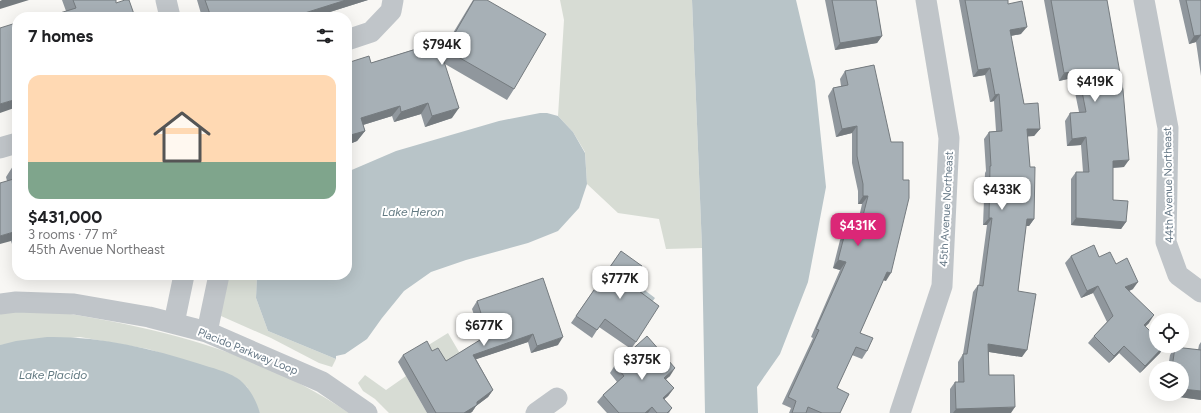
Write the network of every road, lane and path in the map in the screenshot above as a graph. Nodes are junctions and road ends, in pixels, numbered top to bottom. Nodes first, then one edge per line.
1 (166, 0) edge
2 (393, 0) edge
3 (926, 0) edge
4 (1144, 0) edge
5 (169, 12) edge
6 (352, 38) edge
7 (12, 144) edge
8 (0, 148) edge
9 (183, 280) edge
10 (218, 280) edge
11 (1201, 292) edge
12 (0, 304) edge
13 (174, 323) junction
14 (206, 332) junction
15 (557, 398) dead end
16 (368, 413) edge
17 (536, 413) edge
18 (900, 413) edge

1 - 5 street
2 - 6 street
3 - 18 street, 45th Avenue Northeast
4 - 11 street, 44th Avenue Northeast
7 - 8 street
9 - 13 street
10 - 14 street
12 - 13 street, Placido Parkway Loop
13 - 14 street, Placido Parkway Loop
14 - 16 street, Placido Parkway Loop
15 - 17 street

